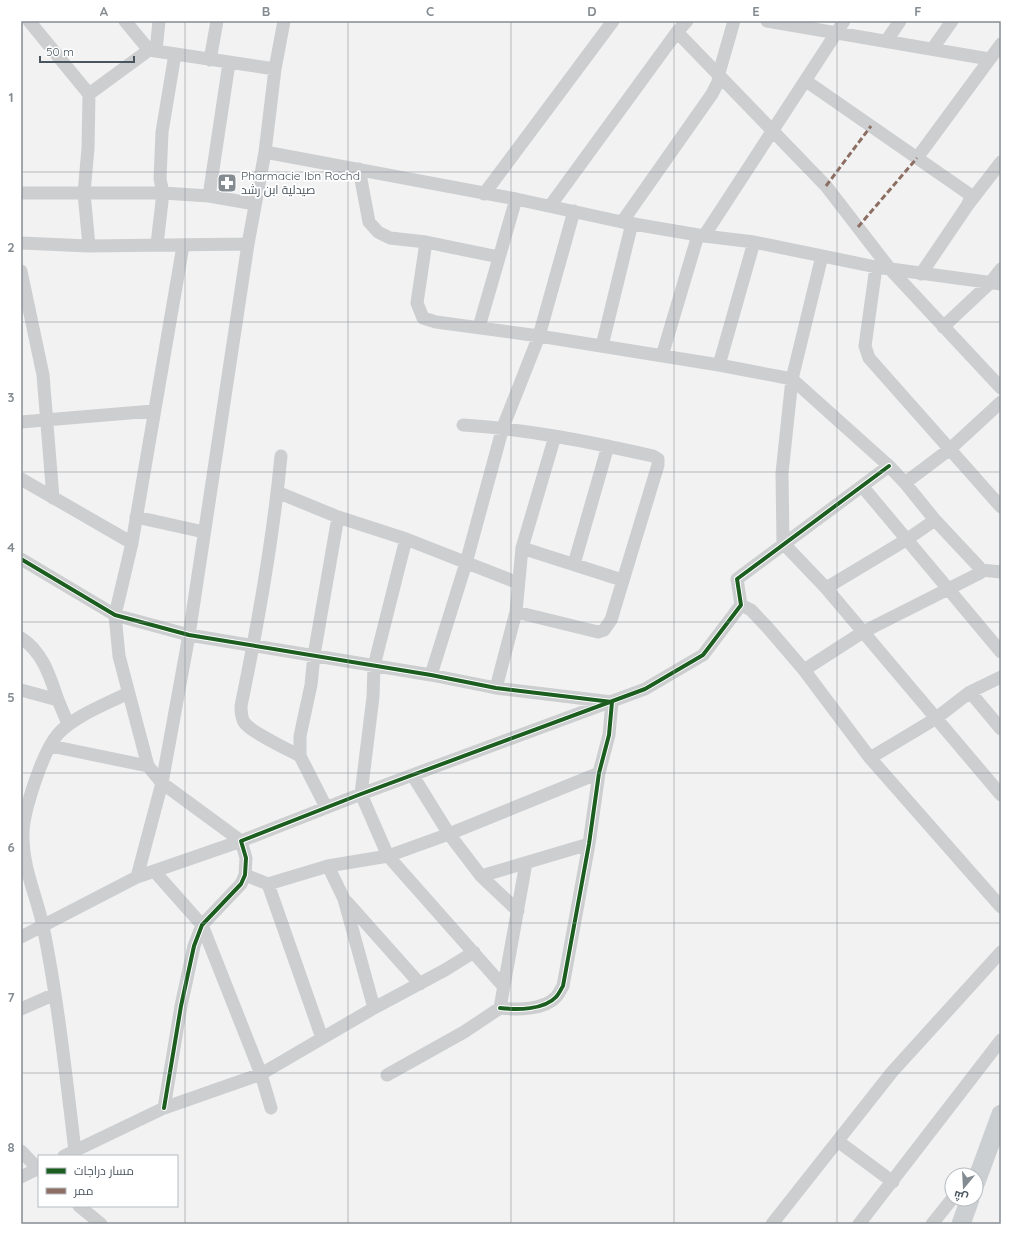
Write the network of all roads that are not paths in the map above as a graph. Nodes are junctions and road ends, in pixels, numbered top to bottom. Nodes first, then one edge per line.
1 (28, 21) edge
2 (125, 21) edge
3 (159, 21) edge
4 (216, 21) edge
5 (284, 21) edge
6 (613, 21) edge
7 (687, 21) edge
8 (734, 21) edge
9 (844, 21) edge
10 (900, 21) edge
11 (952, 21) edge
12 (776, 22) edge
13 (21, 26) edge
14 (677, 32) junction
15 (837, 33) junction
16 (887, 40) junction
17 (1001, 44) edge
18 (933, 48) junction
19 (152, 51) junction
20 (175, 54) junction
21 (989, 59) junction
22 (210, 60) junction
23 (229, 63) junction
24 (275, 69) junction
25 (718, 73) junction
26 (806, 81) junction
27 (89, 94) junction
28 (774, 132) junction
29 (264, 152) junction
30 (917, 158) junction
31 (1001, 162) edge
32 (359, 170) junction
33 (21, 193) edge
34 (84, 193) junction
35 (163, 193) junction
36 (484, 194) junction
37 (210, 196) junction
38 (516, 200) junction
39 (255, 204) junction
40 (550, 206) junction
41 (968, 206) junction
42 (574, 211) junction
43 (627, 223) junction
44 (701, 235) junction
45 (426, 242) junction
46 (754, 242) junction
47 (21, 243) edge
48 (157, 244) junction
49 (248, 244) junction
50 (89, 246) junction
51 (183, 246) junction
52 (822, 256) junction
53 (499, 257) junction
54 (876, 267) junction
55 (890, 269) junction
56 (1001, 269) edge
57 (21, 271) edge
58 (921, 274) junction
59 (996, 283) edge
60 (23, 291) edge
61 (480, 327) junction
62 (943, 327) junction
63 (539, 336) junction
64 (602, 346) junction
65 (662, 356) junction
66 (719, 365) junction
67 (792, 379) junction
68 (1001, 388) edge
69 (1001, 402) edge
70 (153, 411) junction
71 (46, 421) junction
72 (21, 422) edge
73 (463, 425) dead end
74 (503, 427) junction
75 (555, 436) junction
76 (608, 446) junction
77 (950, 449) junction
78 (281, 456) dead end
79 (889, 466) junction
80 (21, 479) edge
81 (906, 483) junction
82 (862, 486) junction
83 (277, 492) junction
84 (53, 498) junction
85 (1001, 507) edge
86 (136, 517) junction
87 (338, 517) junction
88 (935, 520) junction
89 (204, 532) junction
90 (406, 539) junction
91 (906, 540) junction
92 (132, 543) junction
93 (783, 543) junction
94 (522, 548) junction
95 (21, 559) edge
96 (466, 563) junction
97 (574, 564) junction
98 (981, 570) junction
99 (1001, 572) edge
100 (622, 580) junction
101 (518, 583) junction
102 (826, 588) junction
103 (948, 590) junction
104 (741, 605) junction
105 (516, 612) junction
106 (115, 615) junction
107 (863, 632) junction
108 (189, 635) junction
109 (21, 638) edge
110 (253, 646) junction
111 (1001, 652) edge
112 (314, 655) junction
113 (374, 666) junction
114 (804, 670) junction
115 (431, 675) junction
116 (1001, 676) edge
117 (496, 688) junction
118 (21, 690) edge
119 (970, 692) junction
120 (128, 693) junction
121 (58, 700) junction
122 (612, 702) junction
123 (935, 719) junction
124 (68, 724) junction
125 (1001, 729) edge
126 (51, 746) junction
127 (300, 756) junction
128 (870, 758) junction
129 (148, 766) junction
130 (599, 773) junction
131 (414, 776) junction
132 (162, 783) junction
133 (26, 792) edge
134 (361, 794) junction
135 (1001, 795) edge
136 (326, 808) junction
137 (449, 834) junction
138 (241, 841) junction
139 (589, 844) junction
140 (388, 856) junction
141 (22, 861) edge
142 (526, 863) junction
143 (328, 866) junction
144 (155, 872) junction
145 (245, 875) junction
146 (481, 876) junction
147 (137, 877) junction
148 (268, 884) junction
149 (344, 899) junction
150 (1001, 907) edge
151 (518, 911) junction
152 (42, 925) junction
153 (202, 925) junction
154 (21, 937) edge
155 (474, 952) junction
156 (1001, 952) edge
157 (420, 984) junction
158 (504, 987) junction
159 (55, 994) junction
160 (374, 1008) junction
161 (500, 1008) junction
162 (21, 1009) edge
163 (322, 1038) junction
164 (1001, 1040) edge
165 (261, 1074) junction
166 (387, 1075) dead end
167 (164, 1108) junction
168 (272, 1108) dead end
169 (1001, 1114) edge
170 (838, 1142) junction
171 (21, 1151) edge
172 (69, 1153) edge
173 (986, 1155) junction
174 (976, 1167) edge
175 (982, 1167) edge
176 (38, 1168) edge
177 (38, 1169) edge
178 (21, 1177) edge
179 (893, 1182) junction
180 (81, 1207) edge
181 (945, 1207) edge
182 (967, 1207) edge
183 (101, 1224) edge
184 (772, 1224) edge
185 (860, 1224) edge
186 (932, 1224) edge
187 (961, 1224) edge

1 - 13 street
1 - 27 street
2 - 19 street
3 - 19 street
4 - 22 street
5 - 24 street
6 - 36 street
7 - 14 street
8 - 25 street
9 - 15 street
10 - 16 street
11 - 18 street
12 - 15 street
14 - 25 street
14 - 40 street
15 - 16 street
15 - 26 street
16 - 18 street
17 - 21 street
18 - 21 street
19 - 20 street
19 - 27 street
20 - 22 street
20 - 35 street
21 - 30 street
22 - 23 street
23 - 24 street
23 - 37 street
24 - 29 street
25 - 28 street
25 - 43 street
26 - 28 street
26 - 30 street
27 - 34 street
28 - 44 street
28 - 55 street
29 - 32 street
29 - 39 street
30 - 41 street
31 - 41 street
32 - 36 street
32 - 45 street
33 - 34 street
34 - 35 street
34 - 50 street
35 - 37 street
35 - 48 street
36 - 38 street
37 - 39 street
38 - 40 street
38 - 53 street
39 - 49 street
40 - 42 street
41 - 58 street
42 - 43 street
42 - 63 street
43 - 44 street
43 - 64 street
44 - 46 street
44 - 65 street
45 - 53 street
45 - 61 street
46 - 52 street
46 - 66 street
47 - 50 street
48 - 50 street
48 - 51 street
49 - 51 street
49 - 89 street
51 - 70 street
52 - 54 street
52 - 67 street
53 - 61 street
54 - 55 street
54 - 77 street
55 - 58 street
55 - 62 street
56 - 59 street
57 - 60 street
58 - 59 street
59 - 62 street
60 - 71 street
61 - 63 street
62 - 68 street
63 - 64 street
63 - 74 street
64 - 65 street
65 - 66 street
66 - 67 street
67 - 79 street
67 - 93 street
69 - 77 street
70 - 71 street
70 - 86 street
71 - 72 street
71 - 84 street
73 - 74 street
74 - 75 street
74 - 96 street
75 - 76 street
75 - 94 street
76 - 97 street
76 - 100 street
77 - 81 street
77 - 85 street
78 - 83 street
79 - 81 street
79 - 82 street
80 - 84 street
81 - 88 street
82 - 91 street
82 - 93 street
83 - 87 street
83 - 110 street
84 - 92 street
86 - 89 street
86 - 92 street
87 - 90 street
87 - 112 street
88 - 91 street
88 - 98 street
89 - 108 street
90 - 96 street
90 - 113 street
91 - 102 street
91 - 103 street
92 - 106 street
93 - 102 street
93 - 104 street
94 - 97 street
94 - 101 street
95 - 106 street
96 - 101 street
96 - 115 street
97 - 100 street
98 - 99 street
98 - 103 street
100 - 105 street
101 - 105 street
102 - 107 street
103 - 107 street
103 - 111 street
104 - 114 street
104 - 122 street
105 - 117 street
106 - 108 street
106 - 120 street
107 - 114 street
107 - 123 street
108 - 110 street
108 - 132 street
109 - 121 street
110 - 112 street
110 - 127 street
112 - 113 street
112 - 127 street
113 - 115 street
113 - 134 street
114 - 128 street
115 - 117 street
116 - 119 street
117 - 122 street
118 - 121 street
119 - 123 street
119 - 125 street
120 - 124 street
120 - 129 street
121 - 124 street
122 - 130 street
122 - 131 street
123 - 128 street
123 - 135 street
124 - 126 street
126 - 129 street
126 - 133 street
127 - 136 street
128 - 150 street
129 - 132 street
130 - 137 street
130 - 139 street
131 - 134 street
131 - 137 street
132 - 138 street
132 - 147 street
133 - 141 street
134 - 136 street
134 - 140 street
136 - 138 street
137 - 140 street
137 - 146 street
138 - 144 street
138 - 145 street
139 - 142 street
139 - 161 street
140 - 143 street
140 - 155 street
141 - 152 street
142 - 146 street
142 - 151 street
143 - 148 street
143 - 149 street
144 - 147 street
144 - 153 street
145 - 148 street
145 - 153 street
146 - 151 street
147 - 152 street
148 - 163 street
149 - 157 street
149 - 160 street
151 - 158 street
152 - 154 street
152 - 159 street
153 - 165 street
153 - 167 street
155 - 157 street
155 - 158 street
156 - 170 street
157 - 160 street
158 - 161 street
159 - 162 street
159 - 172 street
160 - 163 street
161 - 166 street
163 - 165 street
164 - 179 street
165 - 167 street
165 - 168 street
167 - 172 street
169 - 173 street
170 - 179 street
170 - 184 street
171 - 176 street
173 - 174 street
173 - 175 street
177 - 178 street
179 - 185 street
180 - 183 street
181 - 186 street
182 - 187 street

